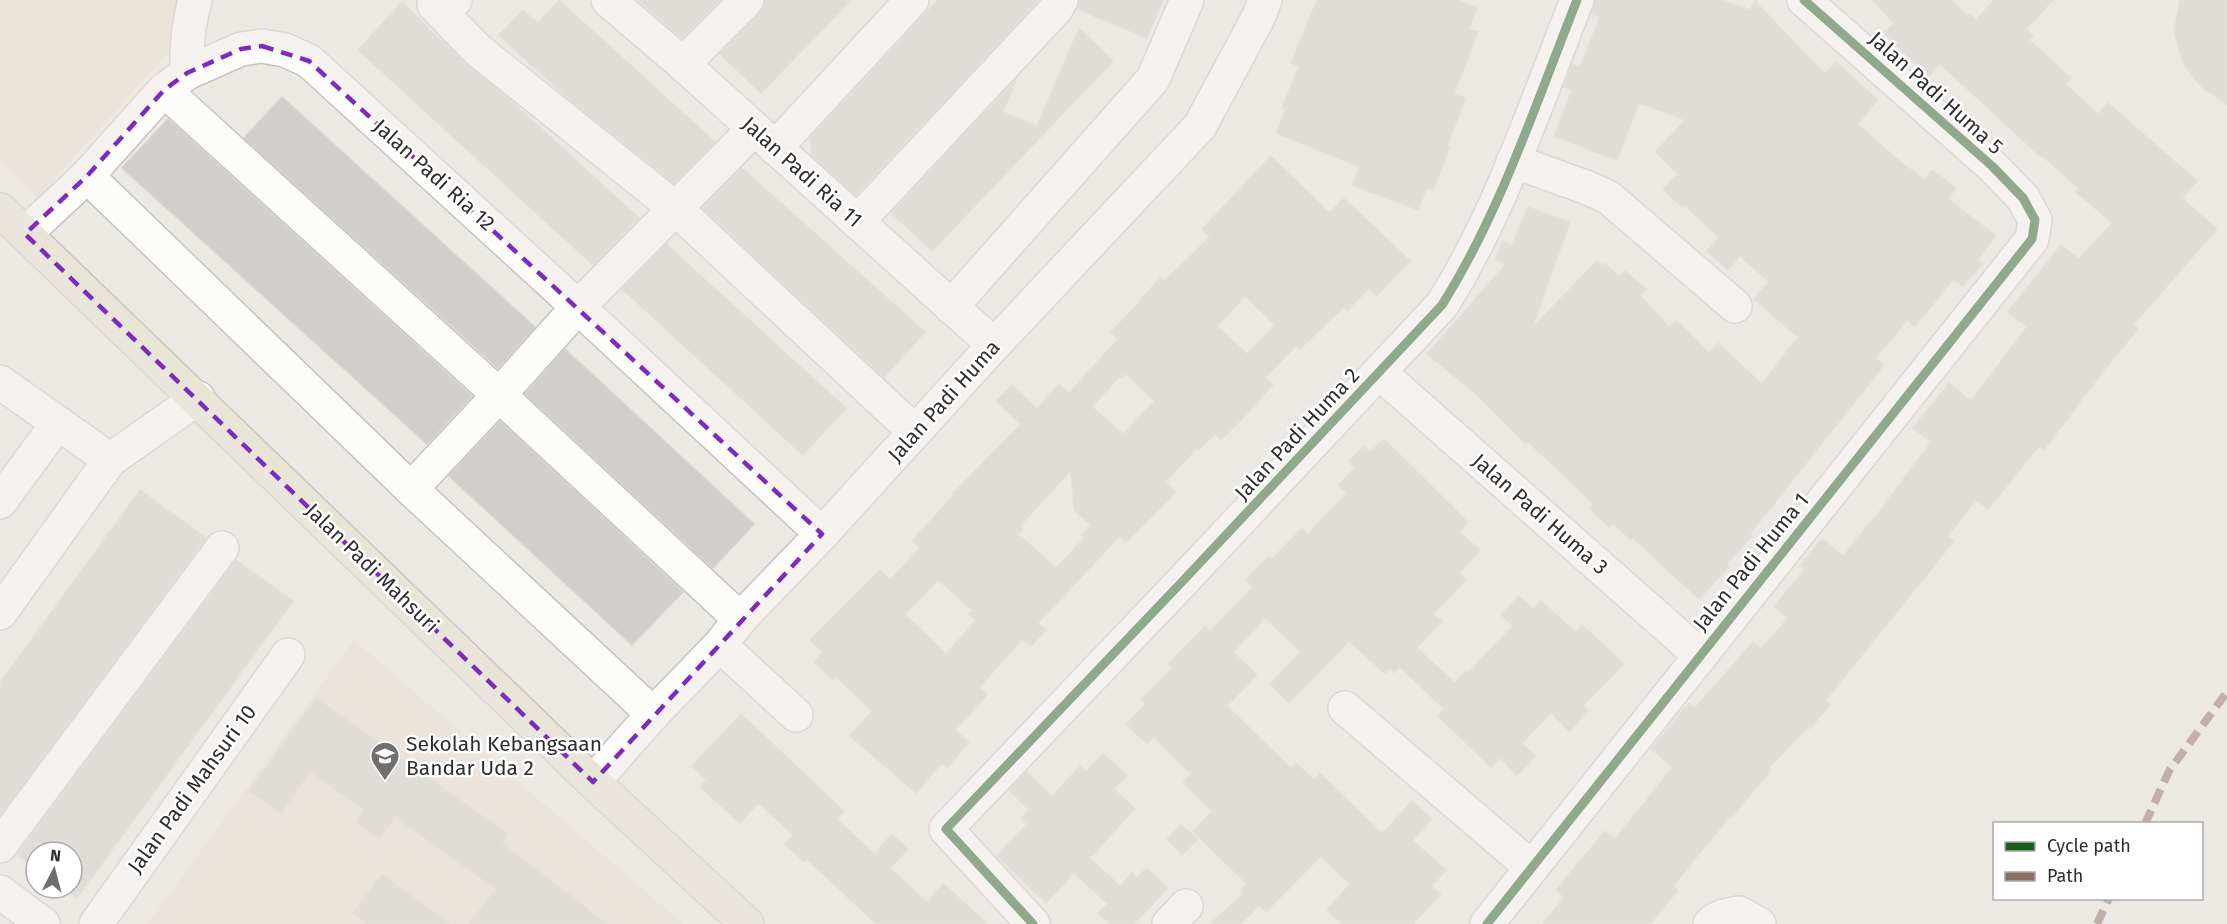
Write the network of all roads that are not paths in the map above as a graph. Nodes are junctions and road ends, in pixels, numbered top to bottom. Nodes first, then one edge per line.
1 (195, 0) edge
2 (455, 0) edge
3 (608, 0) edge
4 (747, 0) edge
5 (912, 0) edge
6 (1061, 0) edge
7 (1187, 0) edge
8 (1265, 0) edge
9 (1577, 0) edge
10 (1804, 0) edge
11 (683, 64) junction
12 (175, 82) junction
13 (765, 138) junction
14 (1513, 161) junction
15 (87, 176) junction
16 (675, 208) junction
17 (0, 210) edge
18 (2035, 219) joint
19 (856, 222) junction
20 (25, 234) junction
21 (578, 306) junction
22 (1735, 306) dead end
23 (951, 307) junction
24 (994, 345) junction
25 (1380, 373) junction
26 (0, 382) edge
27 (499, 395) junction
28 (198, 398) junction
29 (58, 423) junction
30 (915, 432) junction
31 (110, 460) junction
32 (411, 489) junction
33 (0, 502) edge
34 (822, 534) junction
35 (222, 548) dead end
36 (0, 613) edge
37 (740, 619) junction
38 (720, 645) junction
39 (288, 655) dead end
40 (1701, 655) junction
41 (1345, 708) dead end
42 (653, 714) junction
43 (796, 715) dead end
44 (593, 782) junction
45 (0, 846) edge
46 (1531, 867) junction
47 (0, 892) edge
48 (43, 924) edge
49 (96, 924) edge
50 (747, 924) edge
51 (1033, 924) edge
52 (1487, 924) edge
53 (1710, 924) edge
54 (1759, 924) edge

1 - 12 street
2 - 16 street
3 - 11 street, Jalan Padi Ria 11
4 - 11 street
5 - 13 street
6 - 19 street
7 - 23 street
8 - 24 street, Jalan Padi Huma
9 - 14 street, Jalan Padi Huma 2
10 - 18 street, Jalan Padi Huma 5
11 - 13 street, Jalan Padi Ria 11
12 - 15 street, Jalan Padi Ria 12
12 - 21 street, Jalan Padi Ria 12
12 - 27 street
13 - 16 street
13 - 19 street, Jalan Padi Ria 11
14 - 22 street
14 - 25 street, Jalan Padi Huma 2
15 - 20 street, Jalan Padi Ria 12
15 - 32 street
16 - 21 street
16 - 30 street
17 - 20 main road, Jalan Padi Mahsuri
18 - 40 street, Jalan Padi Huma 1
19 - 23 street, Jalan Padi Ria 11
20 - 28 main road, Jalan Padi Mahsuri
21 - 27 street
21 - 34 street, Jalan Padi Ria 12
23 - 24 street, Jalan Padi Ria 11
24 - 30 street, Jalan Padi Huma
25 - 40 street, Jalan Padi Huma 3
25 - 51 street, Jalan Padi Huma 2
26 - 29 street
27 - 32 street
27 - 37 street
28 - 31 street
28 - 44 main road, Jalan Padi Mahsuri
29 - 31 street
29 - 33 street
30 - 34 street, Jalan Padi Huma
31 - 36 street
32 - 42 street
34 - 37 street, Jalan Padi Huma
35 - 45 street
37 - 38 street, Jalan Padi Huma
38 - 42 street, Jalan Padi Huma
38 - 43 street
39 - 49 street, Jalan Padi Mahsuri 10
40 - 46 street, Jalan Padi Huma 1
41 - 46 street
42 - 44 street, Jalan Padi Huma
44 - 50 main road, Jalan Padi Mahsuri
46 - 52 street, Jalan Padi Huma 1
47 - 48 street
53 - 54 street

